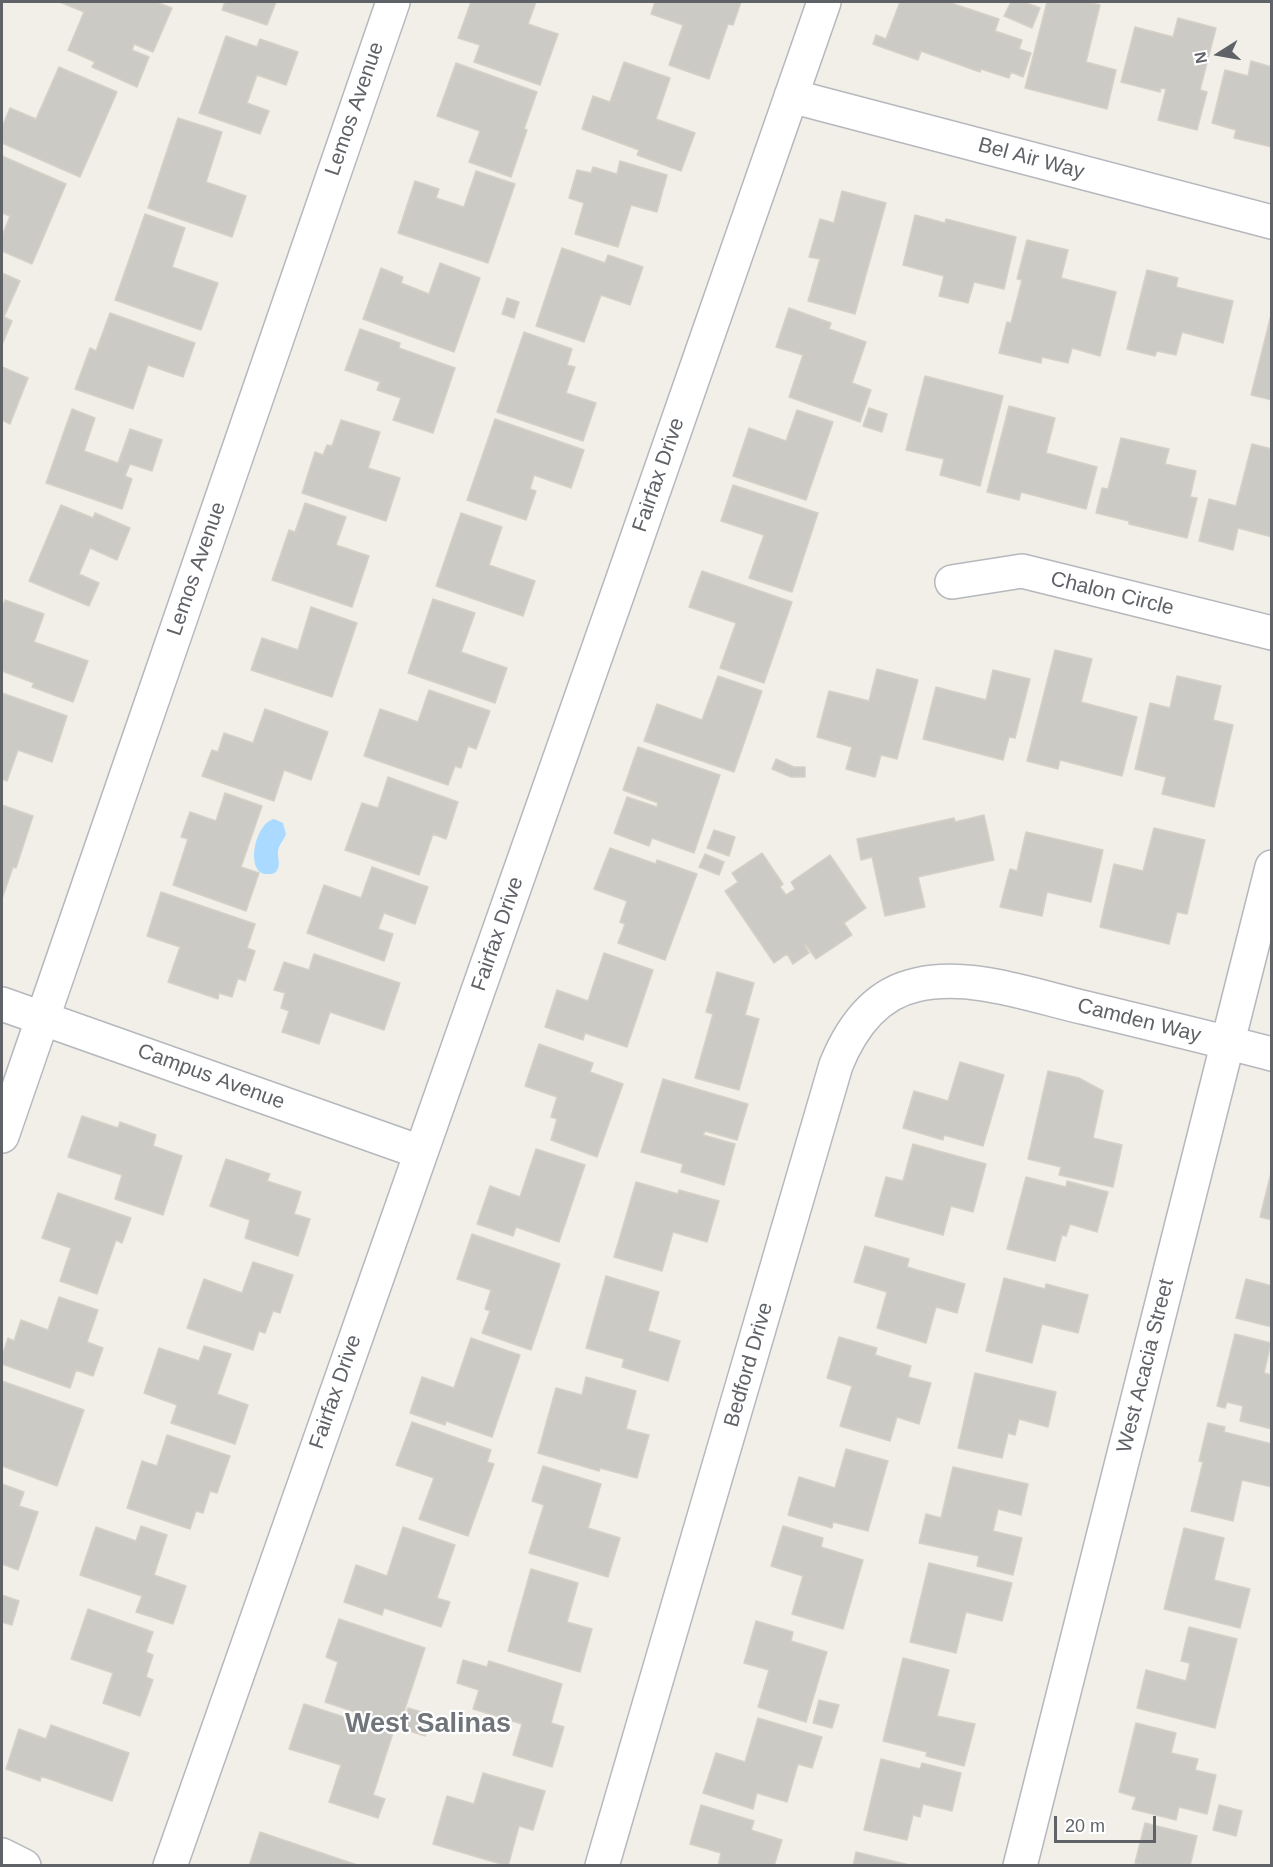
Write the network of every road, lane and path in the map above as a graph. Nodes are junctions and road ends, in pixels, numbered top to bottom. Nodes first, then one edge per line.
1 (393, 2) edge
2 (824, 2) edge
3 (791, 96) junction
4 (1272, 222) edge
5 (952, 582) dead end
6 (1272, 633) edge
7 (1272, 867) edge
8 (1005, 989) joint
9 (2, 1004) edge
10 (43, 1018) junction
11 (1227, 1043) junction
12 (1272, 1054) edge
13 (2, 1136) edge
14 (420, 1152) junction
15 (2, 1855) edge
16 (24, 1866) edge
17 (170, 1866) edge
18 (602, 1866) edge
19 (1020, 1866) edge

1 - 10 street, Lemos Avenue
2 - 3 street, Fairfax Drive
3 - 4 street, Bel Air Way
3 - 14 street, Fairfax Drive
5 - 6 street, Chalon Circle
7 - 11 street, West Acacia Street
8 - 11 street, Camden Way
8 - 18 street, Bedford Drive
9 - 10 street, Campus Avenue
10 - 13 street, Lemos Avenue
10 - 14 street, Campus Avenue
11 - 12 street, Camden Way
11 - 19 street, West Acacia Street
14 - 17 street, Fairfax Drive
15 - 16 street

